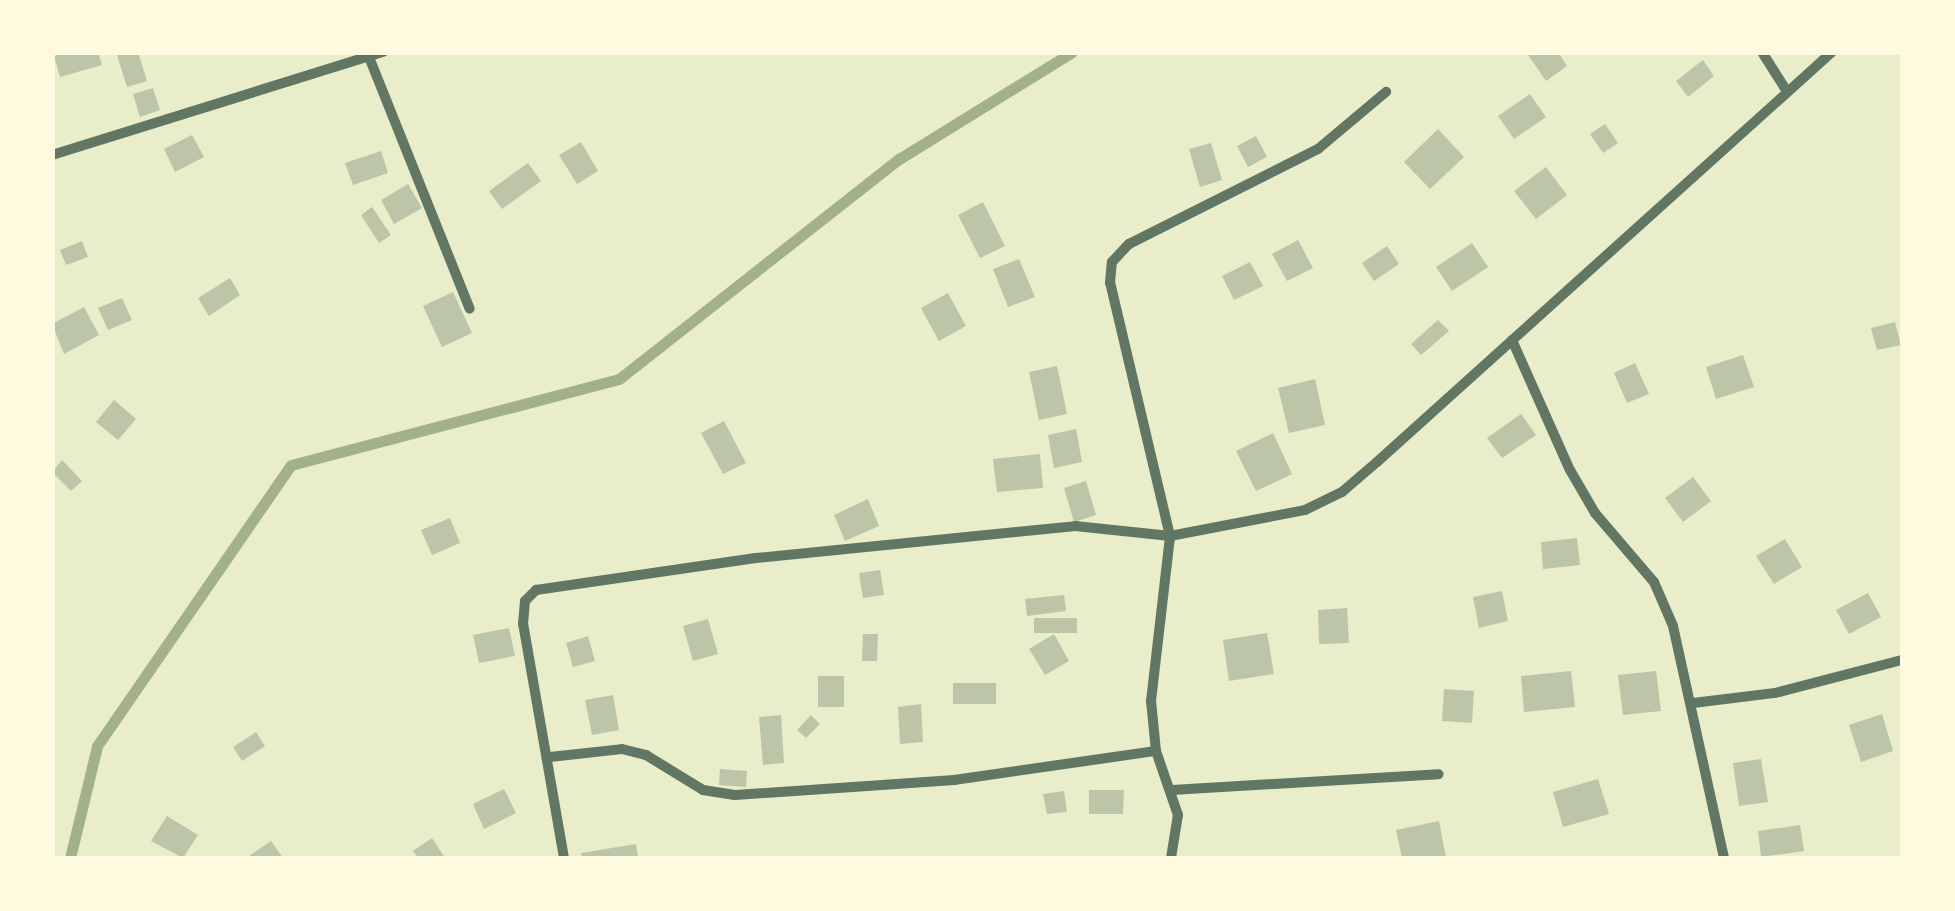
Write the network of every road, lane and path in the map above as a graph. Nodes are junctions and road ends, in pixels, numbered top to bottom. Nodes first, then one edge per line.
1 (383, 52) edge
2 (1762, 52) edge
3 (1832, 52) edge
4 (369, 57) junction
5 (1786, 90) junction
6 (1386, 92) dead end
7 (52, 155) edge
8 (470, 309) dead end
9 (1512, 340) junction
10 (1170, 536) junction
11 (1902, 660) edge
12 (1693, 703) junction
13 (1156, 750) junction
14 (550, 757) junction
15 (1439, 774) dead end
16 (1172, 790) junction
17 (564, 858) edge
18 (1171, 858) edge
19 (1724, 858) edge

1 - 4 street
2 - 5 street
3 - 5 street
4 - 7 street
4 - 8 street
5 - 9 street
6 - 10 street
9 - 10 street
9 - 12 street
10 - 13 street
10 - 14 street
11 - 12 street
12 - 19 street
13 - 14 street
13 - 16 street
14 - 17 street
15 - 16 street
16 - 18 street

